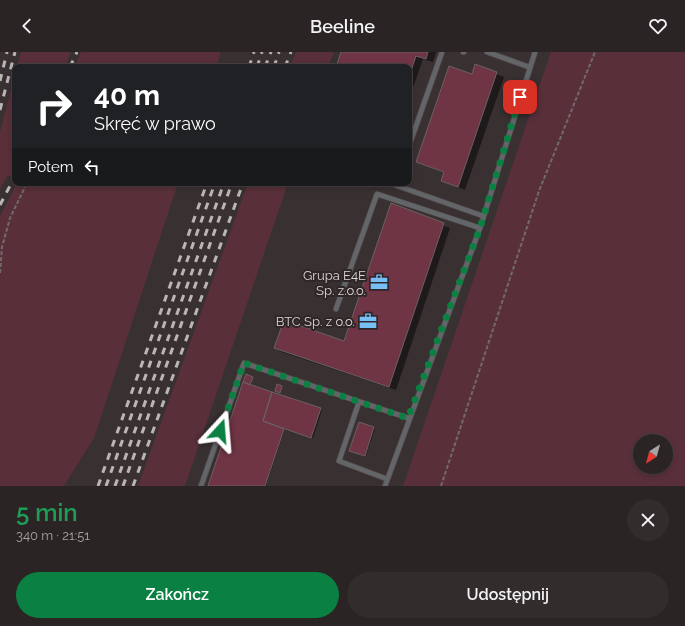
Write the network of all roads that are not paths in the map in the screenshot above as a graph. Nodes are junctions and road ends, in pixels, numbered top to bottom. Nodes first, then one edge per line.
1 (442, 52) edge
2 (487, 52) edge
3 (535, 52) edge
4 (530, 67) junction
5 (412, 137) edge
6 (399, 186) edge
7 (483, 216) junction
8 (480, 228) junction
9 (336, 309) dead end
10 (360, 402) junction
11 (408, 418) junction
12 (387, 479) junction
13 (201, 486) edge
14 (385, 486) edge

1 - 5 lane
2 - 4 lane
3 - 4 lane
4 - 7 lane
6 - 7 lane
7 - 8 lane
8 - 9 lane
8 - 11 lane
10 - 11 lane
10 - 12 lane
10 - 13 lane
11 - 12 lane
12 - 14 lane

